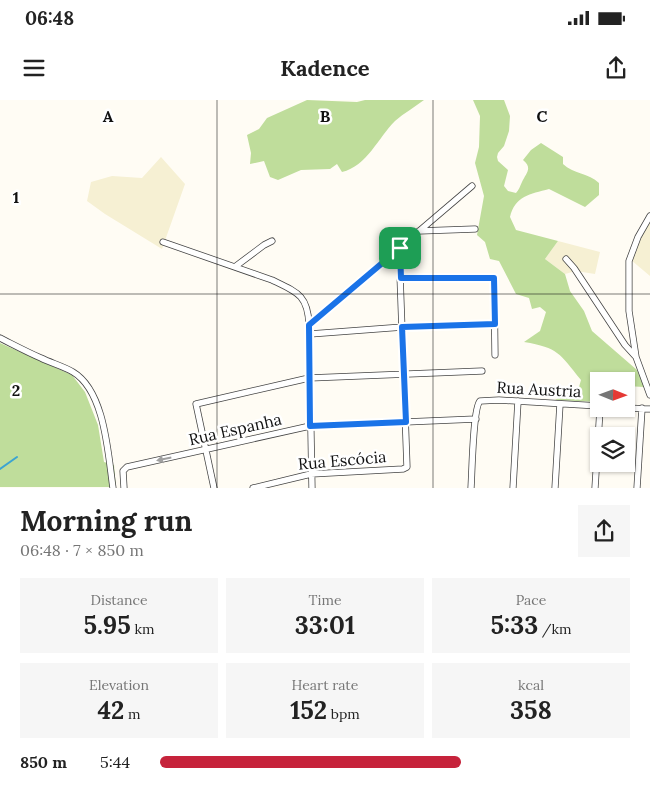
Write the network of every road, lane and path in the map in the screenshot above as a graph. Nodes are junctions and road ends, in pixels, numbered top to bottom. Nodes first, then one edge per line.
1 (472, 186) dead end
2 (650, 216) edge
3 (475, 230) dead end
4 (419, 231) junction
5 (272, 241) dead end
6 (163, 242) dead end
7 (400, 248) junction
8 (566, 259) dead end
9 (236, 266) junction
10 (401, 278) junction
11 (495, 324) junction
12 (309, 325) junction
13 (402, 327) junction
14 (310, 334) junction
15 (0, 338) edge
16 (496, 355) dead end
17 (636, 357) junction
18 (482, 371) dead end
19 (404, 374) junction
20 (309, 378) junction
21 (650, 395) edge
22 (518, 402) junction
23 (560, 404) junction
24 (590, 406) edge
25 (635, 408) edge
26 (642, 408) junction
27 (650, 409) edge
28 (599, 418) edge
29 (476, 419) junction
30 (406, 422) junction
31 (310, 426) junction
32 (206, 450) junction
33 (311, 474) junction
34 (113, 488) edge
35 (124, 488) edge
36 (214, 488) edge
37 (253, 488) edge
38 (312, 488) edge
39 (471, 488) edge
40 (513, 488) edge
41 (555, 488) edge
42 (595, 488) edge
43 (637, 488) edge

1 - 4 street
2 - 17 street
3 - 4 street
4 - 7 street
5 - 9 street
6 - 9 street
7 - 10 street
7 - 12 street
8 - 17 street
9 - 12 street
10 - 11 street
10 - 13 street
11 - 13 street
11 - 16 street
12 - 14 street
13 - 14 street
13 - 19 street
14 - 20 street
15 - 34 street
17 - 21 street
18 - 19 street
19 - 20 street
19 - 30 street
20 - 31 street
20 - 32 street
22 - 23 street, Rua Austria
22 - 29 street, Rua Austria
22 - 40 street
23 - 24 street, Rua Austria
23 - 41 street
25 - 26 street
26 - 27 street
26 - 43 street
28 - 42 street
29 - 30 street, Rua Espanha
29 - 39 street
30 - 31 street, Rua Espanha
30 - 33 street, Rua Escócia
31 - 32 street, Rua Espanha
31 - 33 street
32 -> 35 street, Rua Espanha
32 - 36 street
33 - 37 street, Rua Escócia
33 - 38 street

